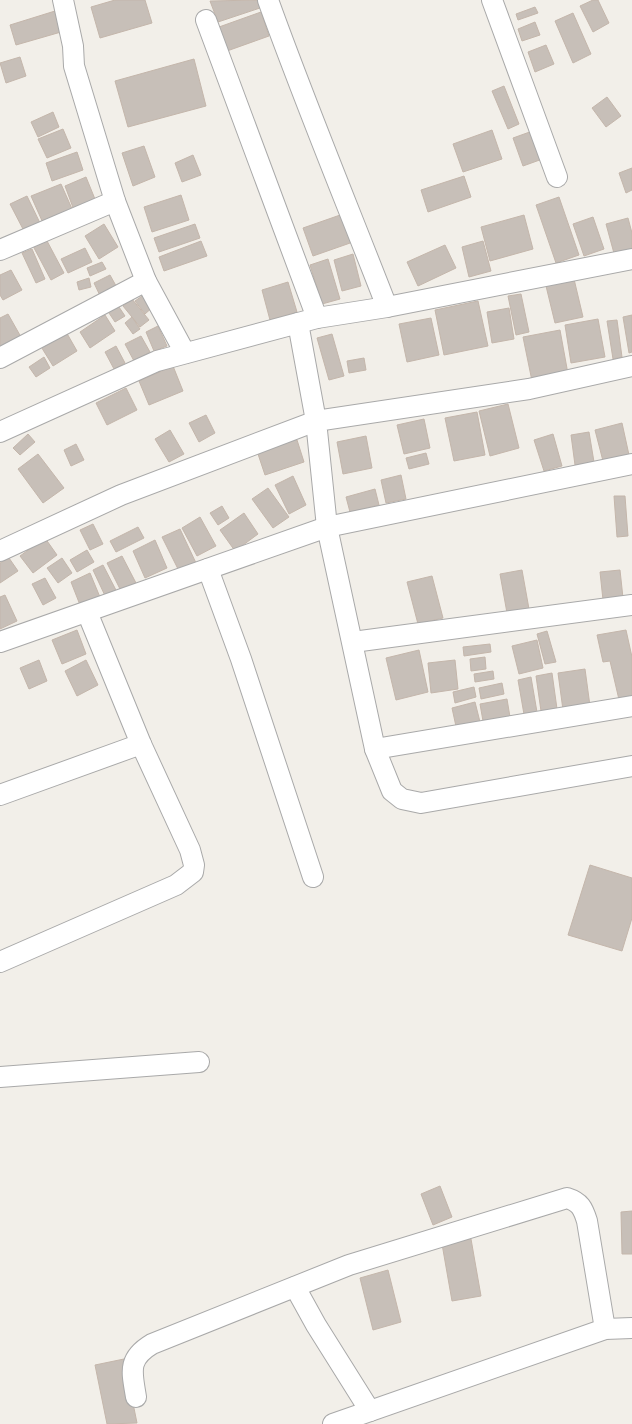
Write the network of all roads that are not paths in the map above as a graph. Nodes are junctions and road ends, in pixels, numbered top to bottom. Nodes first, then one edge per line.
1 (63, 0) edge
2 (268, 0) edge
3 (492, 0) edge
4 (206, 20) dead end
5 (557, 176) dead end
6 (115, 201) junction
7 (0, 250) edge
8 (632, 259) edge
9 (146, 281) junction
10 (387, 307) junction
11 (307, 321) junction
12 (185, 353) junction
13 (0, 358) edge
14 (632, 366) edge
15 (316, 421) junction
16 (0, 432) edge
17 (632, 464) edge
18 (327, 527) junction
19 (0, 551) edge
20 (208, 569) junction
21 (632, 605) edge
22 (87, 612) junction
23 (0, 642) edge
24 (353, 642) junction
25 (632, 706) edge
26 (141, 744) junction
27 (375, 748) junction
28 (632, 766) edge
29 (0, 795) edge
30 (313, 877) dead end
31 (0, 962) edge
32 (199, 1062) dead end
33 (0, 1077) edge
34 (295, 1287) junction
35 (632, 1328) edge
36 (605, 1329) junction
37 (136, 1397) dead end
38 (370, 1411) junction
39 (333, 1424) edge

1 - 6 street
2 - 10 street
3 - 5 street
4 - 11 street
6 - 7 street
6 - 9 street
8 - 10 street
9 - 12 street
9 - 13 street
10 - 11 street
11 - 12 street
11 - 15 street
12 - 16 street
14 - 15 street
15 - 18 street
15 - 19 street
17 - 18 street
18 - 20 street
18 - 24 street
20 - 22 street
20 - 30 street
21 - 24 street
22 - 23 street
22 - 26 street
24 - 27 street
25 - 27 street
26 - 29 street
26 - 31 street
27 - 28 street
32 - 33 street
34 - 36 street
34 - 37 street
34 - 38 street
35 - 36 street
36 - 38 street
38 - 39 street

